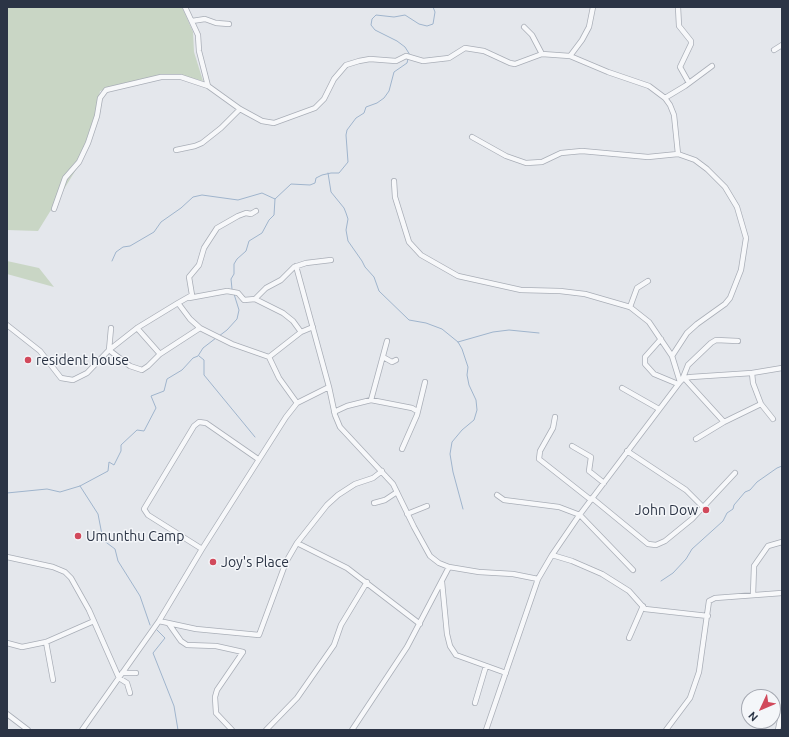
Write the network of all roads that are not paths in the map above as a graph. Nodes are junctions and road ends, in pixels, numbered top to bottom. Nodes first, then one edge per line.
1 (186, 7) edge
2 (593, 7) edge
3 (678, 7) edge
4 (192, 21) junction
5 (229, 24) dead end
6 (524, 27) dead end
7 (782, 45) edge
8 (774, 50) dead end
9 (542, 54) junction
10 (570, 56) junction
11 (712, 66) dead end
12 (689, 83) junction
13 (208, 86) junction
14 (665, 98) junction
15 (240, 109) junction
16 (472, 137) dead end
17 (176, 150) dead end
18 (678, 154) junction
19 (394, 180) dead end
20 (54, 209) dead end
21 (256, 211) dead end
22 (330, 260) dead end
23 (296, 266) junction
24 (648, 281) dead end
25 (188, 298) junction
26 (255, 299) junction
27 (178, 304) junction
28 (630, 307) junction
29 (7, 325) edge
30 (313, 327) junction
31 (111, 328) dead end
32 (137, 328) junction
33 (200, 328) junction
34 (302, 332) junction
35 (661, 339) junction
36 (387, 341) dead end
37 (738, 341) dead end
38 (109, 350) junction
39 (160, 354) junction
40 (672, 356) junction
41 (269, 358) junction
42 (383, 358) junction
43 (396, 360) dead end
44 (782, 368) edge
45 (752, 373) junction
46 (681, 381) junction
47 (425, 382) dead end
48 (329, 387) junction
49 (622, 388) dead end
50 (371, 400) junction
51 (297, 404) junction
52 (761, 404) junction
53 (659, 409) junction
54 (417, 411) junction
55 (334, 412) junction
56 (554, 417) dead end
57 (773, 419) dead end
58 (724, 422) junction
59 (696, 439) dead end
60 (572, 446) dead end
61 (402, 449) dead end
62 (627, 451) junction
63 (258, 459) junction
64 (382, 471) junction
65 (735, 472) dead end
66 (604, 483) junction
67 (397, 492) junction
68 (497, 495) dead end
69 (592, 499) junction
70 (374, 503) dead end
71 (427, 506) dead end
72 (702, 506) junction
73 (407, 514) junction
74 (580, 515) junction
75 (782, 542) edge
76 (297, 543) junction
77 (202, 549) junction
78 (552, 555) junction
79 (7, 557) edge
80 (449, 567) junction
81 (633, 570) dead end
82 (538, 579) junction
83 (367, 582) junction
84 (442, 582) junction
85 (782, 593) edge
86 (753, 595) junction
87 (643, 606) junction
88 (708, 616) junction
89 (94, 621) junction
90 (159, 621) junction
91 (169, 624) junction
92 (420, 624) junction
93 (629, 638) dead end
94 (46, 642) junction
95 (7, 643) edge
96 (486, 666) junction
97 (122, 673) junction
98 (136, 673) dead end
99 (506, 673) junction
100 (119, 678) junction
101 (52, 680) dead end
102 (130, 694) dead end
103 (475, 703) dead end
104 (782, 710) edge
105 (7, 714) edge
106 (28, 730) edge
107 (82, 730) edge
108 (232, 730) edge
109 (266, 730) edge
110 (352, 730) edge
111 (486, 730) edge
112 (666, 730) edge
113 (778, 730) edge

1 - 4 street
2 - 10 street
3 - 12 street
4 - 5 street
4 - 13 street
6 - 9 street
7 - 8 street
9 - 10 street
9 - 15 street
10 - 14 street
11 - 12 street
12 - 14 street
13 - 15 street
13 - 20 street
14 - 18 street
15 - 17 street
16 - 18 street
18 - 40 street
19 - 28 street
21 - 25 street
22 - 23 street
23 - 26 street
23 - 30 street
24 - 28 street
25 - 26 street
25 - 27 street
26 - 34 street
27 - 32 street
27 - 33 street
28 - 35 street
29 - 38 street
30 - 34 street
30 - 48 street
31 - 38 street
32 - 38 street
32 - 39 street
33 - 39 street
33 - 41 street
34 - 41 street
35 - 40 street
35 - 46 street
36 - 42 street
37 - 46 street
38 - 39 street
40 - 46 street
41 - 51 street
42 - 43 street
42 - 50 street
44 - 45 street
45 - 46 street
45 - 52 street
46 - 53 street
46 - 58 street
47 - 54 street
48 - 51 street
48 - 55 street
49 - 53 street
50 - 54 street
50 - 55 street
51 - 63 street
52 - 57 street
52 - 58 street
53 - 62 street
54 - 61 street
55 - 64 street
56 - 69 street
58 - 59 street
60 - 66 street
62 - 66 street
62 - 72 street
63 - 77 street
63 - 77 street
64 - 67 street
64 - 76 street
65 - 72 street
66 - 69 street
67 - 70 street
67 - 73 street
68 - 74 street
69 - 72 street
69 - 74 street
71 - 73 street
73 - 80 street
74 - 78 street
74 - 81 street
75 - 86 street
76 - 83 street
76 - 91 street
77 - 90 street
78 - 82 street
78 - 87 street
79 - 89 street
80 - 82 street
80 - 84 street
82 - 99 street
83 - 92 street
83 - 109 street
84 - 92 street
84 - 96 street
85 - 86 street
86 - 88 street
87 - 88 street
87 - 93 street
88 - 112 street
89 - 94 street
89 - 100 street
90 - 91 street
90 - 97 street
91 - 108 street
92 - 110 street
94 - 95 street
94 - 101 street
96 - 99 street
96 - 103 street
97 - 98 street
97 - 100 street
99 - 111 street
100 - 102 street
100 - 107 street
104 - 113 street
105 - 106 street

